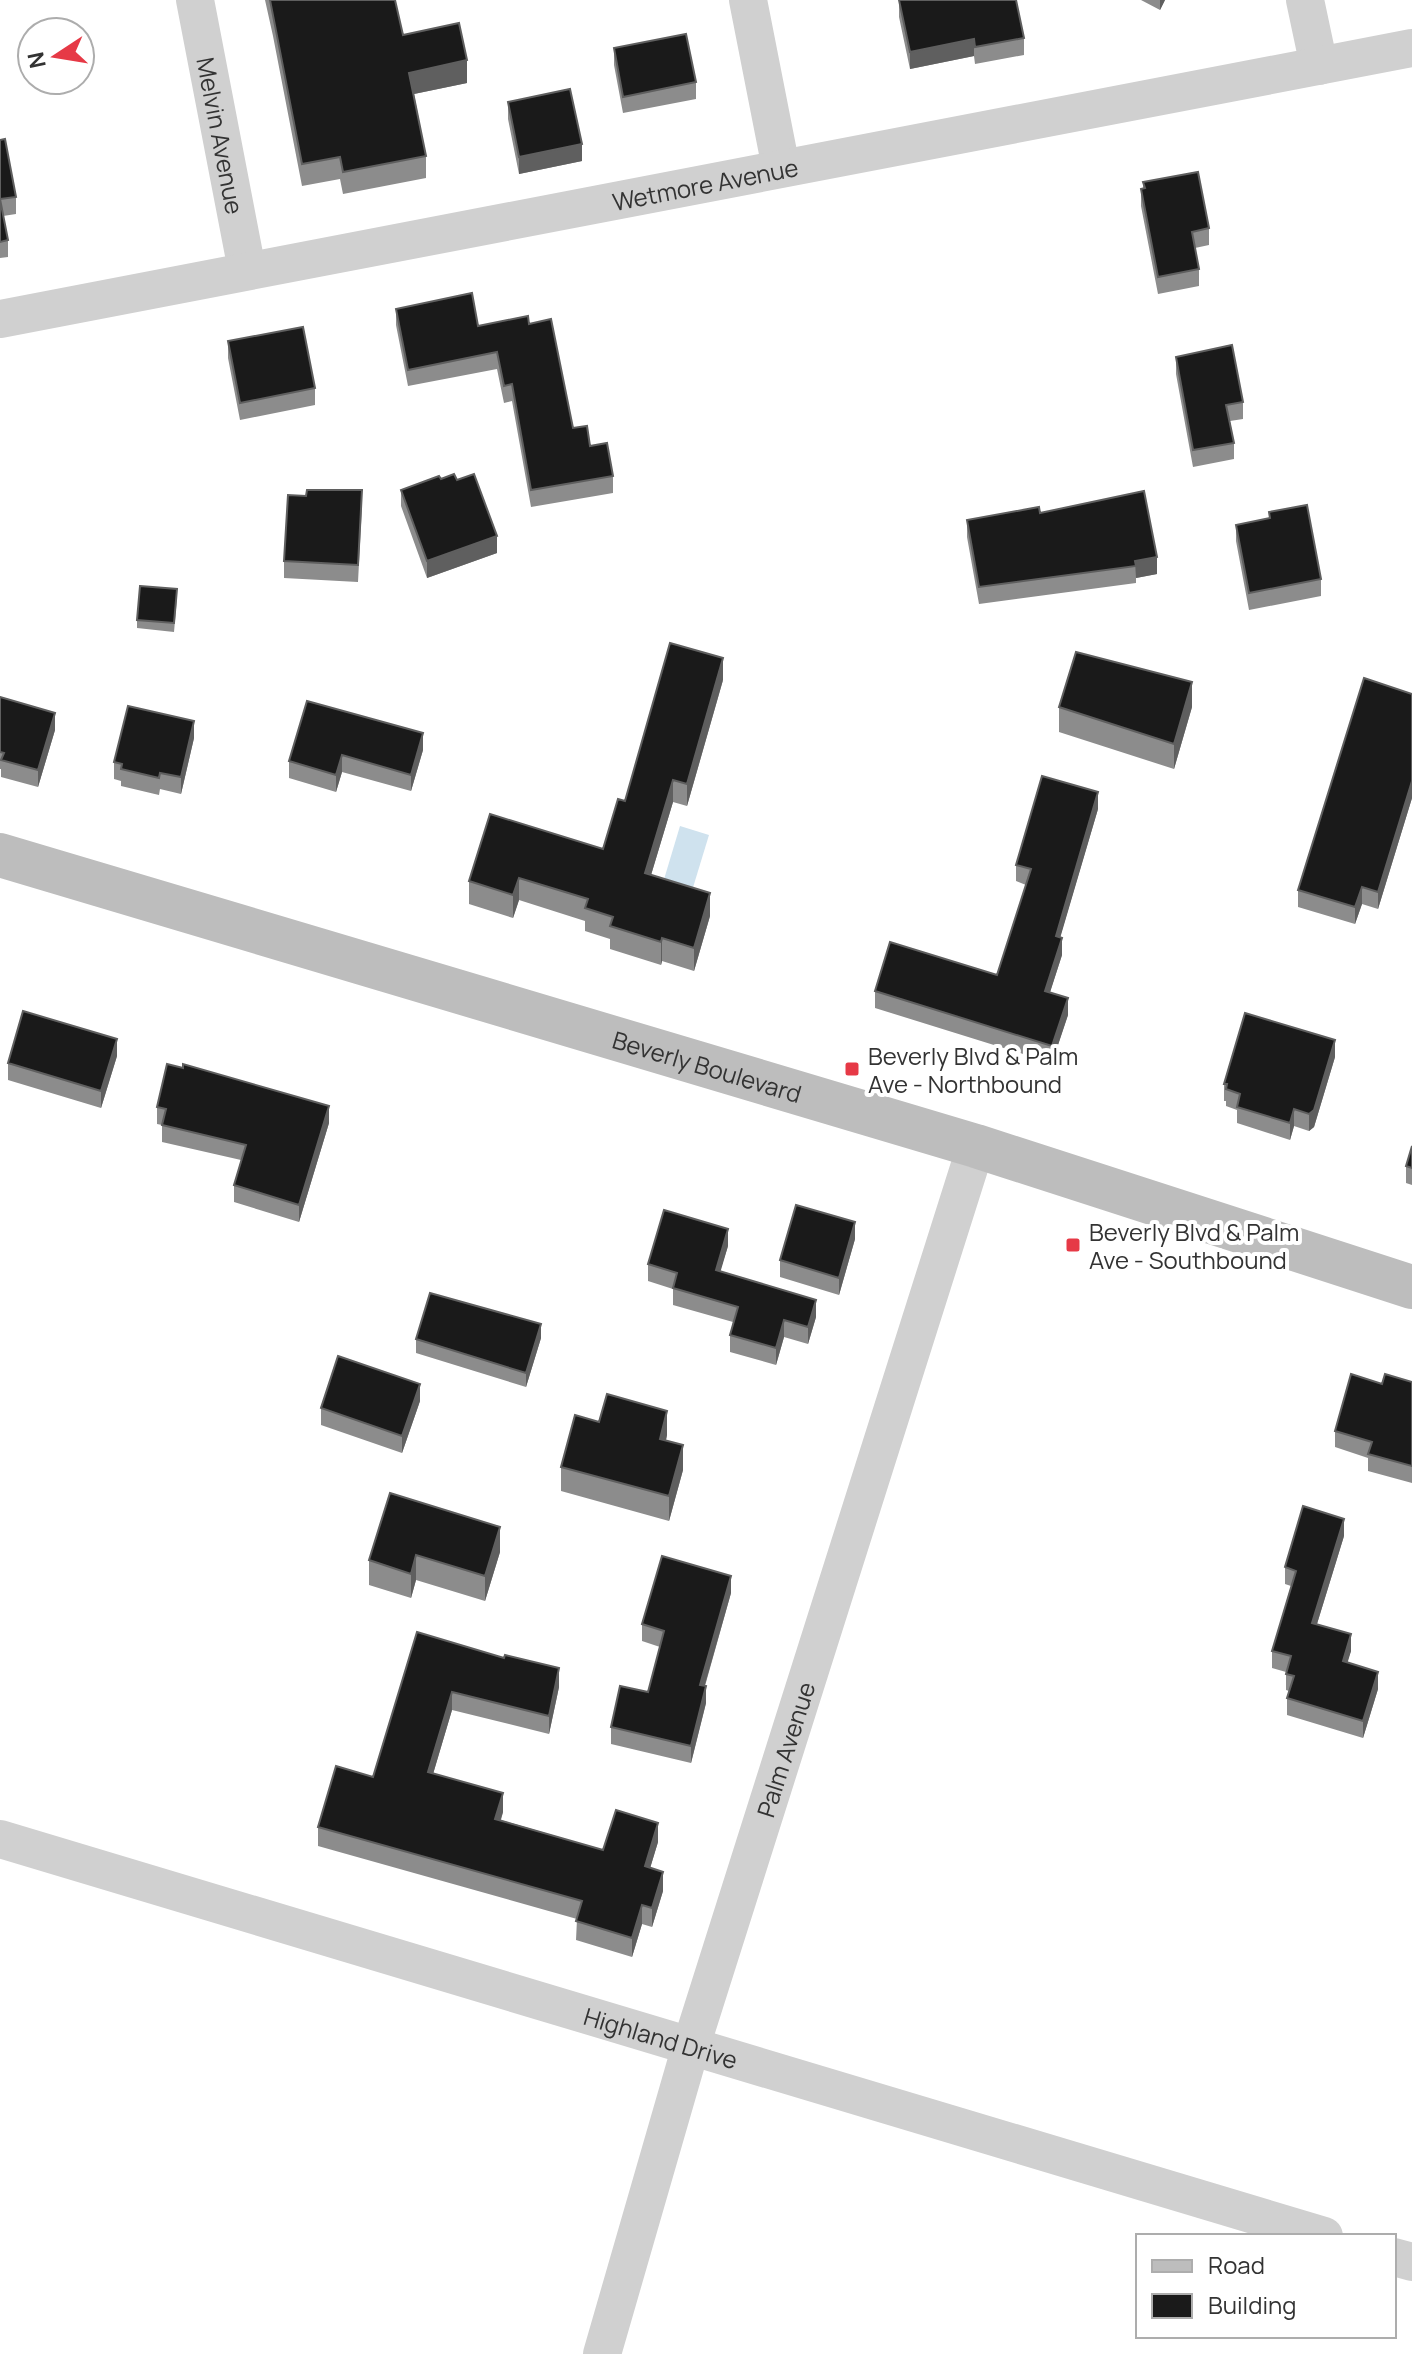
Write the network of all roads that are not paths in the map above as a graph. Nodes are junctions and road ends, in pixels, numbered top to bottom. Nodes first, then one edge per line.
1 (195, 0) edge
2 (748, 0) edge
3 (1305, 0) edge
4 (1412, 48) edge
5 (1319, 66) junction
6 (781, 168) junction
7 (247, 270) junction
8 (0, 319) edge
9 (0, 855) edge
10 (976, 1146) junction
11 (1412, 1287) edge
12 (0, 1839) edge
13 (691, 2046) junction
14 (1317, 2234) edge
15 (602, 2354) edge

1 - 7 street, Melvin Avenue
2 - 6 street
3 - 5 street
4 - 5 street, Wetmore Avenue
5 - 6 street, Wetmore Avenue
6 - 7 street, Wetmore Avenue
7 - 8 street, Wetmore Avenue
9 - 10 main road, Beverly Boulevard
10 - 11 main road, Beverly Boulevard
10 - 13 street, Palm Avenue
12 - 13 street, Highland Drive
13 - 14 street, Highland Drive
13 - 15 street, Palm Avenue

